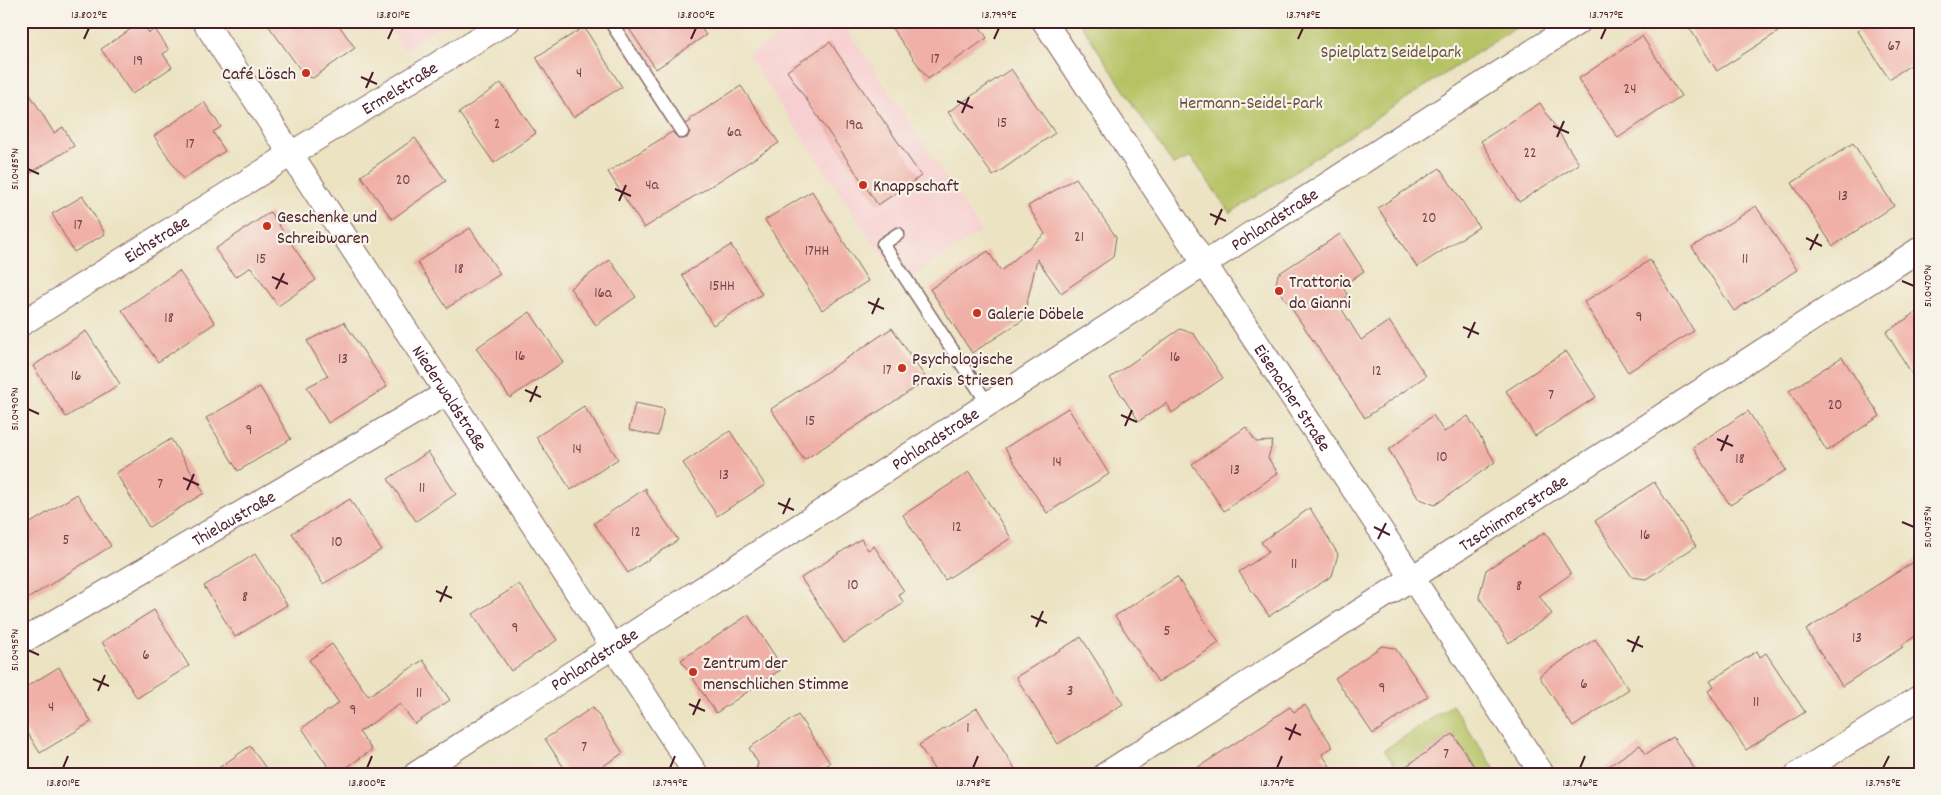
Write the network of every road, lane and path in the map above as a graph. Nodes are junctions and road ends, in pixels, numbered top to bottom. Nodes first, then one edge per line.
1 (204, 21) edge
2 (508, 21) edge
3 (610, 21) edge
4 (1044, 21) edge
5 (1580, 21) edge
6 (682, 132) dead end
7 (291, 154) junction
8 (898, 234) dead end
9 (1920, 249) edge
10 (1205, 264) junction
11 (21, 324) edge
12 (447, 394) junction
13 (988, 404) junction
14 (1412, 578) junction
15 (21, 642) edge
16 (612, 646) junction
17 (1920, 697) edge
18 (416, 774) edge
19 (696, 774) edge
20 (1106, 774) edge
21 (1542, 774) edge
22 (1798, 774) edge

1 - 7 street, Niederwaldstraße
2 - 7 street, Ermelstraße
3 - 6 lane
4 - 10 street, Eisenacher Straße
5 - 10 street, Pohlandstraße
7 - 11 street, Eichstraße
7 - 12 street, Niederwaldstraße
8 - 13 lane
9 - 14 street, Tzschimmerstraße
10 - 13 street, Pohlandstraße
10 - 14 street, Eisenacher Straße
12 - 15 street, Thielaustraße
12 - 16 street, Niederwaldstraße
13 - 16 street, Pohlandstraße
14 - 20 street, Tzschimmerstraße
14 - 21 street, Eisenacher Straße
16 - 18 street, Pohlandstraße
16 - 19 street, Niederwaldstraße
17 - 22 street

